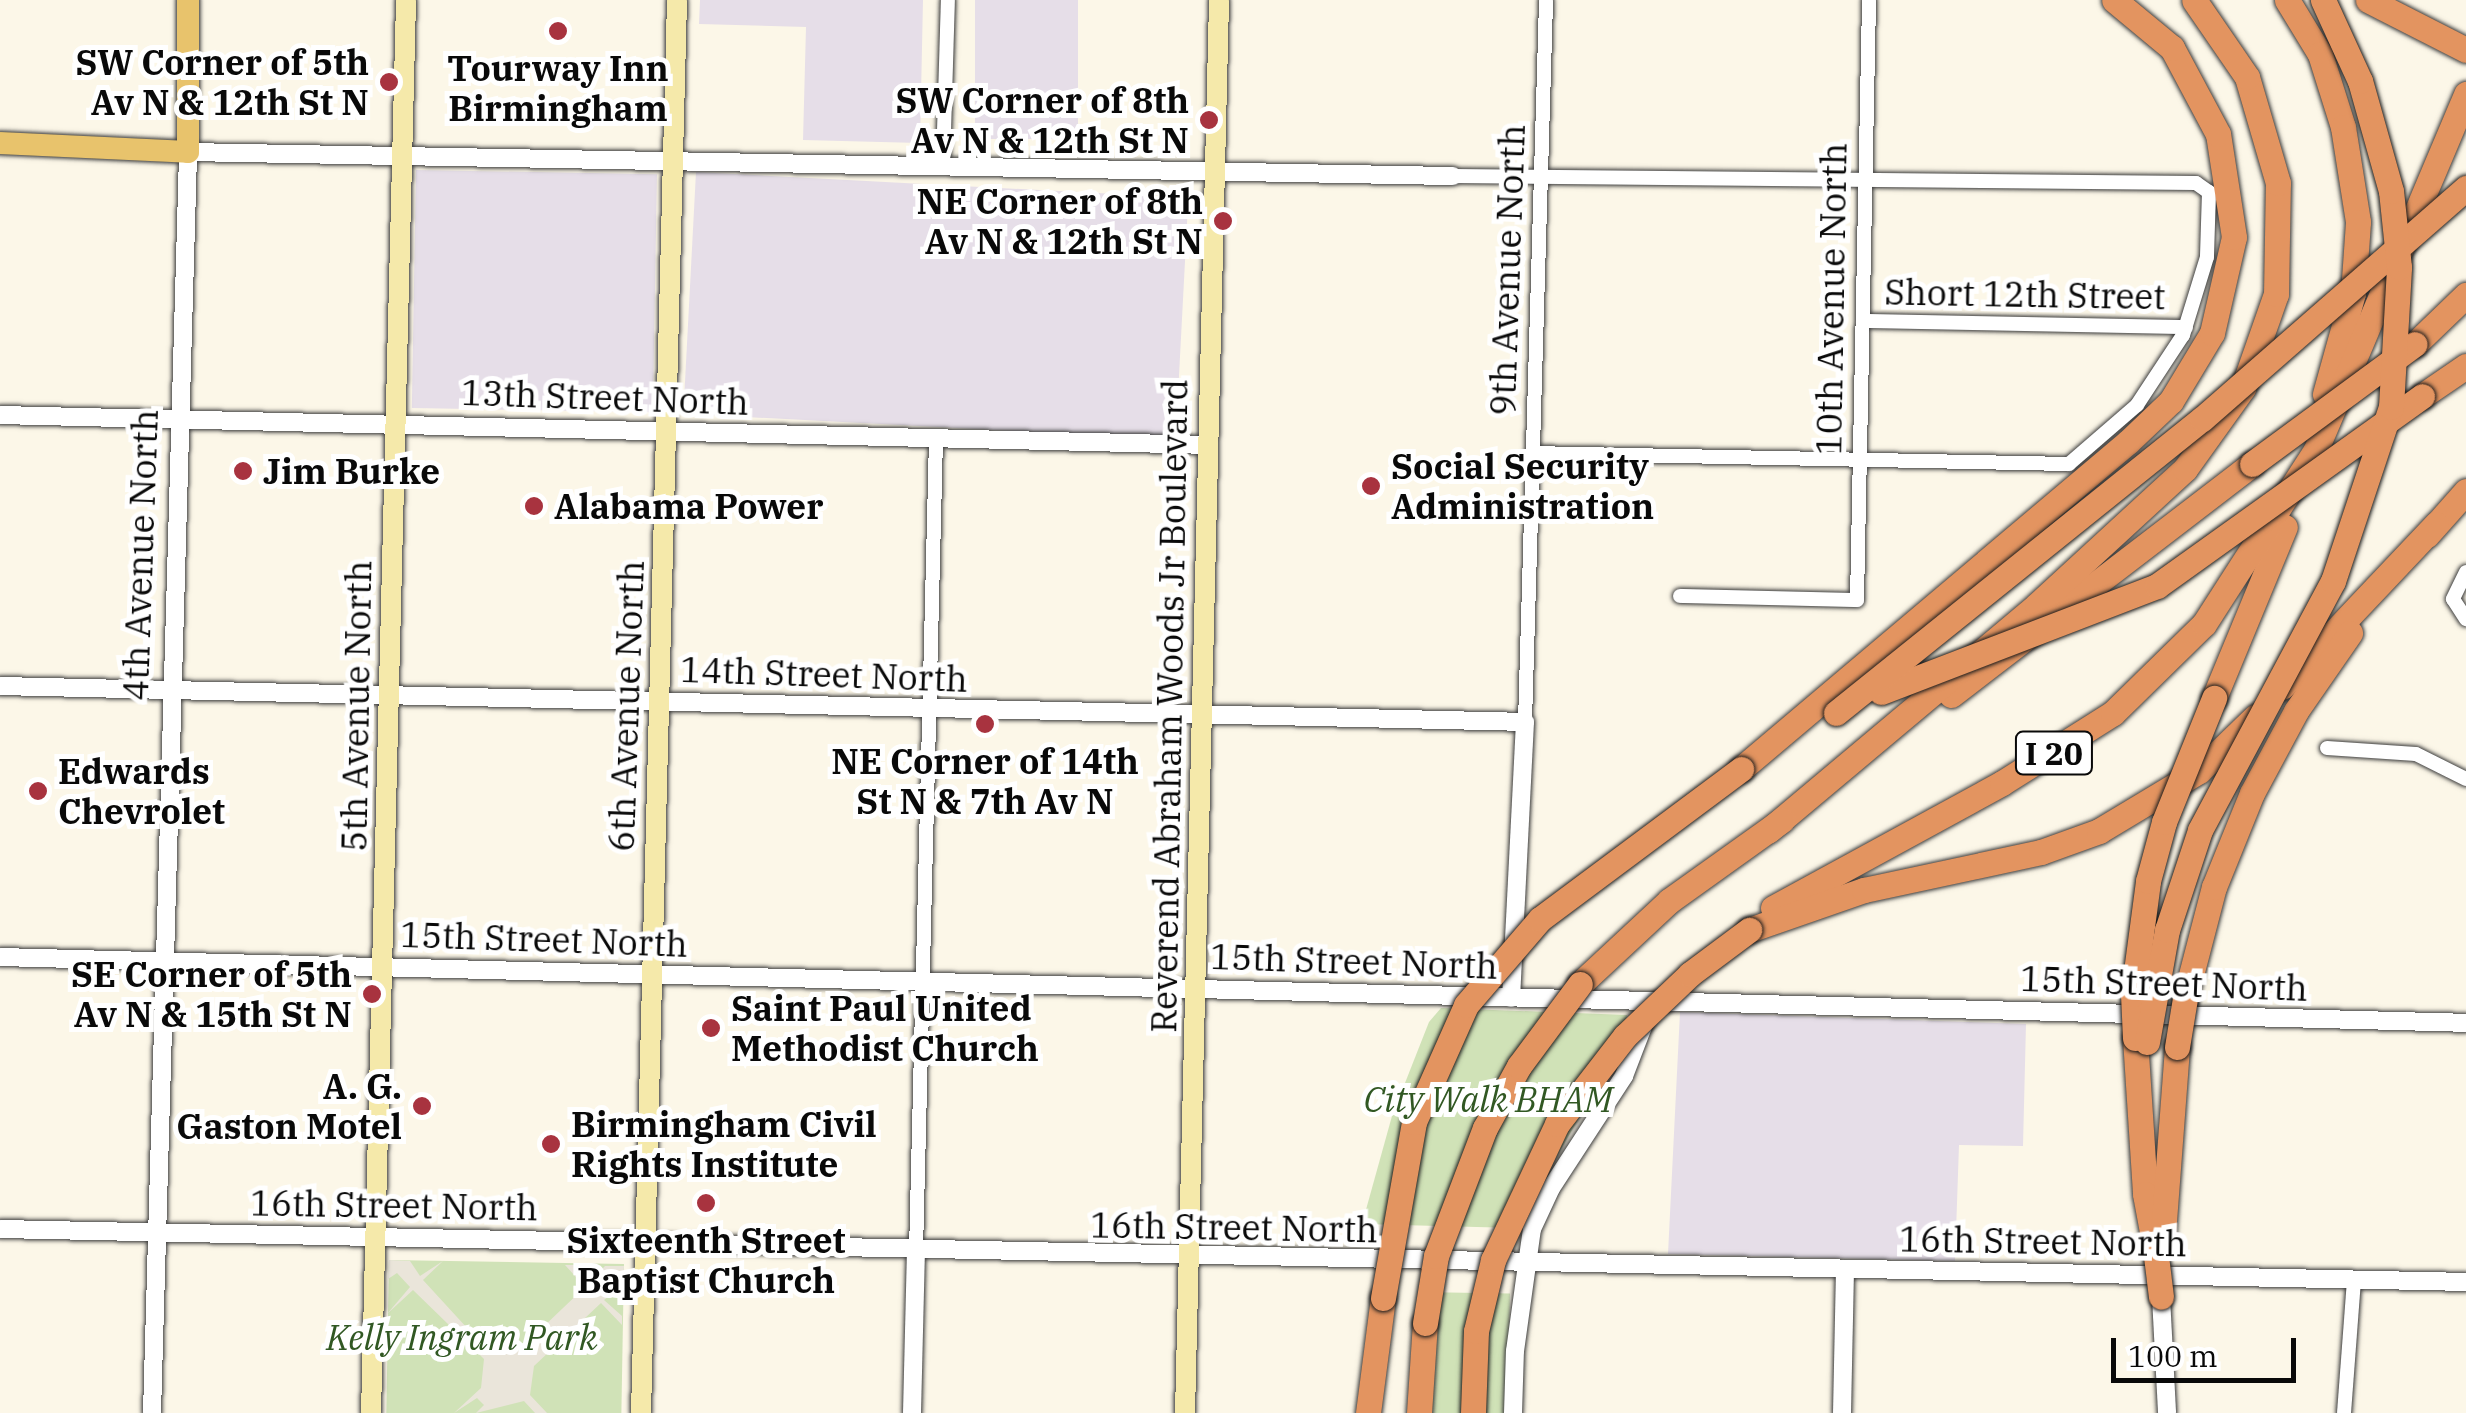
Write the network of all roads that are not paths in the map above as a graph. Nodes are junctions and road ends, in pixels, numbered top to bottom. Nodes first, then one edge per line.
1 (188, 0) edge
2 (406, 0) edge
3 (678, 0) edge
4 (948, 0) edge
5 (1219, 0) edge
6 (1546, 0) edge
7 (1869, 0) edge
8 (2114, 0) edge
9 (2194, 0) edge
10 (2286, 0) edge
11 (2323, 0) edge
12 (2368, 0) edge
13 (2406, 0) edge
14 (2440, 37) junction
15 (2466, 50) edge
16 (2466, 94) edge
17 (0, 143) edge
18 (188, 152) junction
19 (402, 152) junction
20 (672, 159) junction
21 (943, 165) junction
22 (1215, 171) junction
23 (1453, 176) joint
24 (1545, 178) junction
25 (1866, 182) junction
26 (2466, 188) edge
27 (2466, 295) edge
28 (2466, 312) edge
29 (1863, 320) junction
30 (2186, 327) junction
31 (2414, 344) junction
32 (2466, 366) edge
33 (0, 415) edge
34 (180, 420) junction
35 (396, 423) junction
36 (666, 431) junction
37 (936, 438) junction
38 (1208, 445) junction
39 (2315, 451) junction
40 (1532, 453) junction
41 (1860, 461) junction
42 (2466, 491) edge
43 (2290, 493) junction
44 (2436, 524) junction
45 (2466, 572) edge
46 (1680, 596) dead end
47 (2466, 619) edge
48 (0, 686) edge
49 (170, 691) junction
50 (388, 696) junction
51 (658, 702) junction
52 (930, 710) junction
53 (1836, 713) junction
54 (1202, 717) junction
55 (1525, 722) junction
56 (2327, 748) dead end
57 (1741, 768) junction
58 (2466, 779) edge
59 (1768, 831) junction
60 (1749, 930) junction
61 (0, 957) edge
62 (163, 961) junction
63 (382, 967) junction
64 (652, 974) junction
65 (923, 982) junction
66 (1195, 989) junction
67 (1511, 998) junction
68 (1651, 1002) junction
69 (2466, 1024) edge
70 (2141, 1040) junction
71 (0, 1228) edge
72 (157, 1232) junction
73 (375, 1237) junction
74 (645, 1242) junction
75 (2159, 1249) junction
76 (916, 1252) junction
77 (1188, 1258) junction
78 (1526, 1265) junction
79 (1846, 1269) junction
80 (2354, 1280) junction
81 (2466, 1282) edge
82 (2161, 1297) joint
83 (152, 1413) edge
84 (371, 1413) edge
85 (641, 1413) edge
86 (912, 1413) edge
87 (1184, 1413) edge
88 (1368, 1413) edge
89 (1419, 1413) edge
90 (1473, 1413) edge
91 (1513, 1413) edge
92 (1842, 1413) edge
93 (2166, 1413) edge
94 (2344, 1413) edge

1 - 18 main road, 4th Avenue North
2 - 19 main road, 5th Avenue North
3 - 20 main road, 6th Avenue North
4 - 21 street
5 - 22 main road, Reverend Abraham Woods Jr Boulevard
6 - 24 street, 9th Avenue North
7 - 25 street, 10th Avenue North
8 - 57 highway
9 - 59 highway
10 - 43 highway
11 - 70 highway, bridge
12 - 14 highway
13 - 14 highway
14 - 15 highway
16 - 39 highway, I 20
17 - 18 main road
18 - 19 street
18 - 34 street, 4th Avenue North
19 - 20 street
19 - 35 main road, 5th Avenue North
20 - 21 street
20 - 36 main road, 6th Avenue North
21 - 22 street
22 - 23 street
22 - 38 main road, Reverend Abraham Woods Jr Boulevard
23 - 24 street
24 - 25 street
24 - 40 street, 9th Avenue North
25 - 29 street, 10th Avenue North
25 - 30 street
26 - 53 highway, bridge
27 - 31 highway
28 - 31 highway
29 - 30 street, Short 12th Street
29 - 41 street, 10th Avenue North
30 - 41 street
31 - 59 highway, bridge
32 - 53 highway, bridge
33 - 34 street, 13th Street North
34 - 35 street, 13th Street North
34 - 49 street, 4th Avenue North
35 - 36 street, 13th Street North
35 - 50 main road, 5th Avenue North
36 - 37 street, 13th Street North
36 - 51 main road, 6th Avenue North
37 - 38 street, 13th Street North
37 - 52 street
38 - 54 main road, Reverend Abraham Woods Jr Boulevard
39 - 43 highway, I 20
39 - 70 highway, bridge
40 - 41 street
40 - 55 street, 9th Avenue North
41 - 46 street, 10th Avenue North
42 - 44 highway
43 - 60 highway, I 20
44 - 60 highway
44 - 75 highway, bridge
45 - 47 street
48 - 49 street, 14th Street North
49 - 50 street, 14th Street North
49 - 62 street, 4th Avenue North
50 - 51 street, 14th Street North
50 - 63 main road, 5th Avenue North
51 - 52 street, 14th Street North
51 - 64 main road, 6th Avenue North
52 - 54 street, 14th Street North
52 - 65 street
53 - 57 highway
54 - 55 street, 14th Street North
54 - 66 main road, Reverend Abraham Woods Jr Boulevard
55 - 67 street
56 - 58 street
57 - 88 highway, bridge
59 - 89 highway, bridge
60 - 90 highway, I 20, bridge
61 - 62 street, 15th Street North
62 - 63 street, 15th Street North
62 - 72 street, 4th Avenue North
63 - 64 street, 15th Street North
63 - 73 main road, 5th Avenue North
64 - 65 street, 15th Street North
64 - 74 main road, 6th Avenue North
65 - 66 street, 15th Street North
65 - 76 street
66 - 67 street, 15th Street North
66 - 77 main road, Reverend Abraham Woods Jr Boulevard
67 - 68 street, 15th Street North
68 - 69 street, 15th Street North
68 - 78 street
70 - 75 highway
71 - 72 street, 16th Street North
72 - 73 street, 16th Street North
72 - 83 street, 4th Avenue North
73 - 74 street, 16th Street North
73 - 84 main road, 5th Avenue North
74 - 76 street, 16th Street North
74 - 85 main road, 6th Avenue North
75 - 82 highway, bridge
76 - 77 street, 16th Street North
76 - 86 street
77 - 78 street, 16th Street North
77 - 87 main road, Reverend Abraham Woods Jr Boulevard
78 - 79 street, 16th Street North
78 - 91 street
79 - 80 street, 16th Street North
79 - 92 street
80 - 81 street, 16th Street North
80 - 94 street
82 - 93 street

